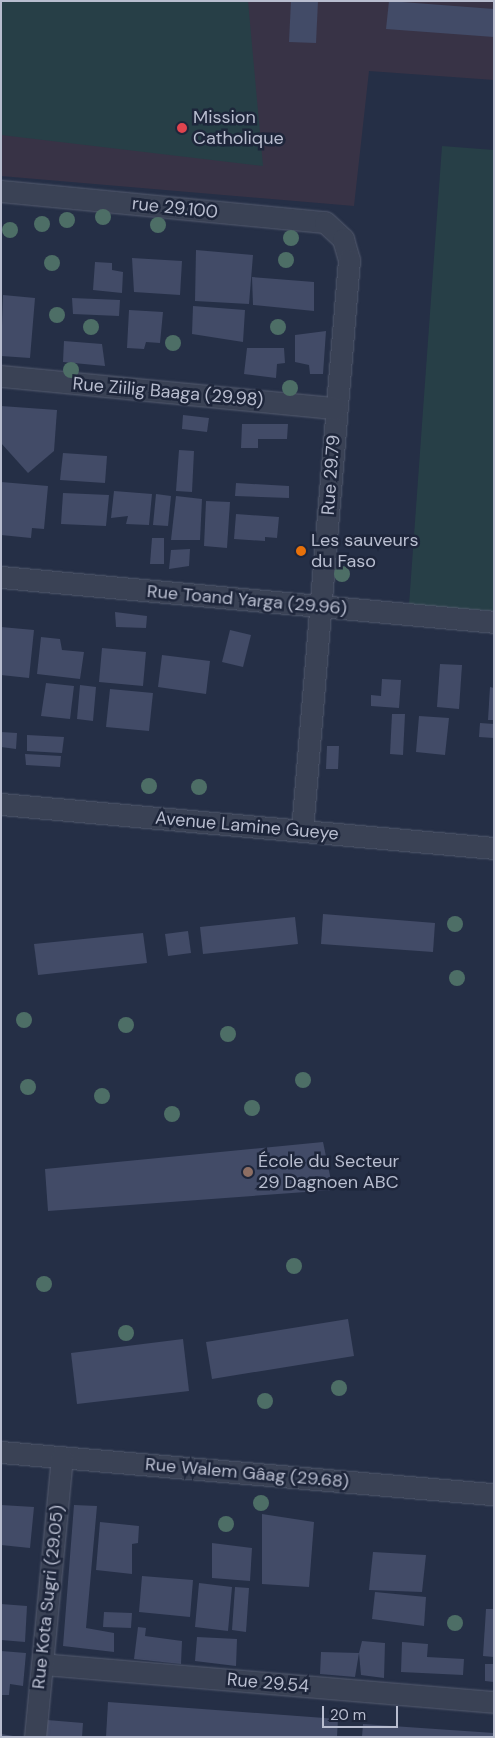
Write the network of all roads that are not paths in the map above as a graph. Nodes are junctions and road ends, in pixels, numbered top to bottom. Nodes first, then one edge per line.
1 (1, 191) edge
2 (343, 239) joint
3 (1, 376) edge
4 (335, 408) junction
5 (1, 577) edge
6 (322, 606) junction
7 (494, 622) edge
8 (1, 804) edge
9 (302, 831) junction
10 (494, 848) edge
11 (1, 1452) edge
12 (62, 1458) junction
13 (494, 1494) edge
14 (42, 1664) junction
15 (494, 1702) edge
16 (35, 1737) edge

1 - 2 street, rue 29.100
2 - 4 street, Rue 29.79
3 - 4 street, Rue Ziilig Baaga (29.98)
4 - 6 street, Rue 29.79
5 - 6 street, Rue Toand Yarga (29.96)
6 - 7 street, Rue Toand Yarga (29.96)
6 - 9 street, Rue 29.79
8 - 9 street, Avenue Lamine Gueye
9 - 10 street, Avenue Lamine Gueye
11 - 12 street, Rue Walem Gâag (29.68)
12 - 13 street, Rue Walem Gâag (29.68)
12 - 14 street, Rue Kota Sugri (29.05)
14 - 15 street, Rue 29.54
14 - 16 street, Rue Kota Sugri (29.05)

